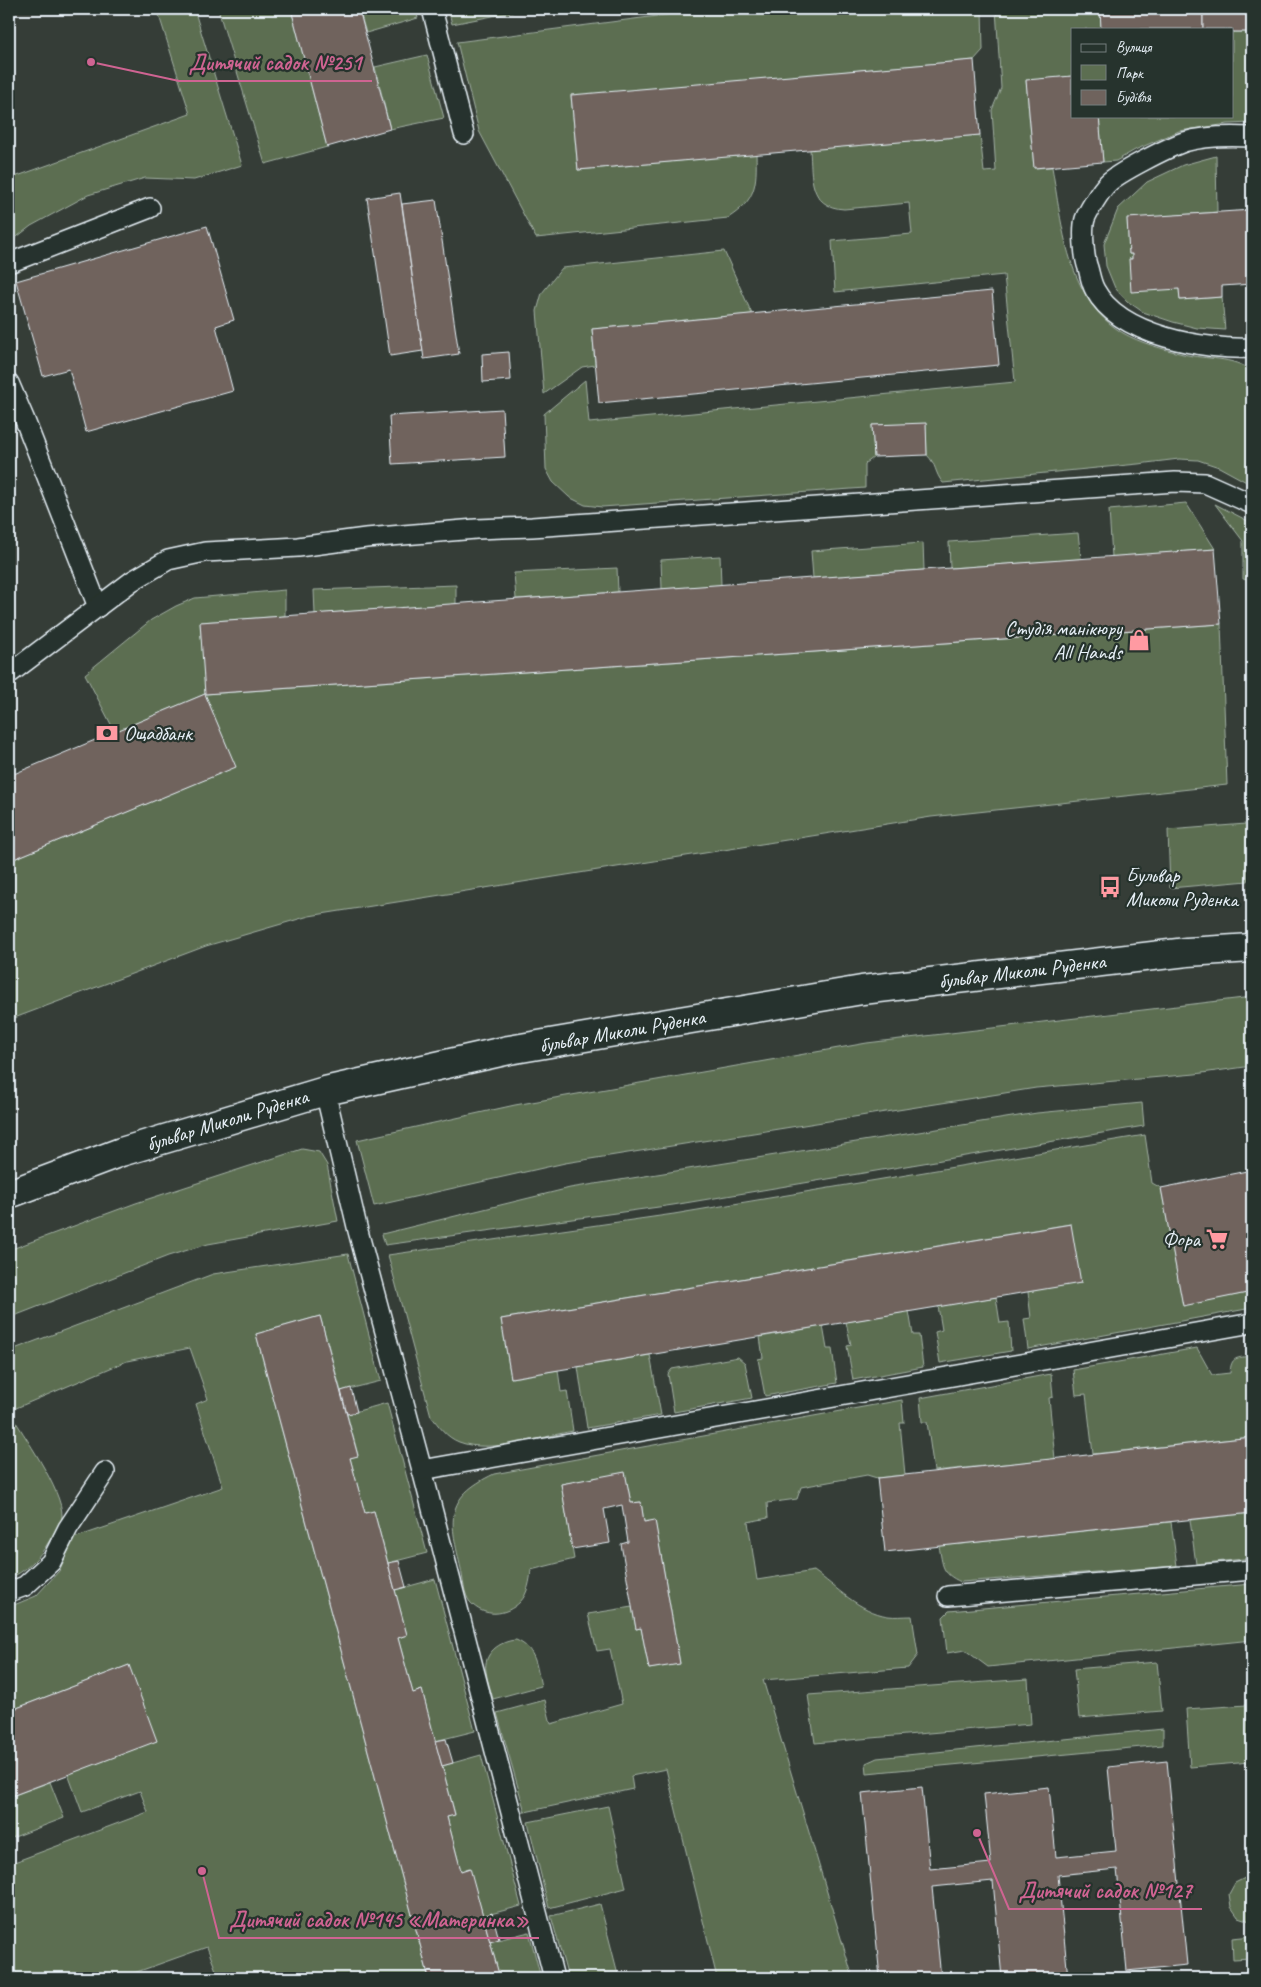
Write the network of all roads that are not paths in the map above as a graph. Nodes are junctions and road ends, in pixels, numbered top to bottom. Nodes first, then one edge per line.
1 (432, 9) edge
2 (464, 134) dead end
3 (1252, 137) edge
4 (150, 208) dead end
5 (9, 264) edge
6 (1252, 348) edge
7 (9, 383) edge
8 (1252, 504) edge
9 (98, 606) junction
10 (9, 674) edge
11 (1252, 948) edge
12 (325, 1091) junction
13 (9, 1194) edge
14 (1252, 1323) edge
15 (422, 1470) junction
16 (105, 1472) dead end
17 (1252, 1570) edge
18 (9, 1592) edge
19 (948, 1596) dead end
20 (554, 1978) edge

1 - 2 lane
3 - 6 lane
4 - 5 lane
7 - 9 lane
8 - 9 lane
9 - 10 lane
11 - 12 street, бульвар Миколи Руденка
12 - 13 street, бульвар Миколи Руденка
12 - 15 lane
14 - 15 lane
15 - 20 lane
16 - 18 lane
17 - 19 lane

